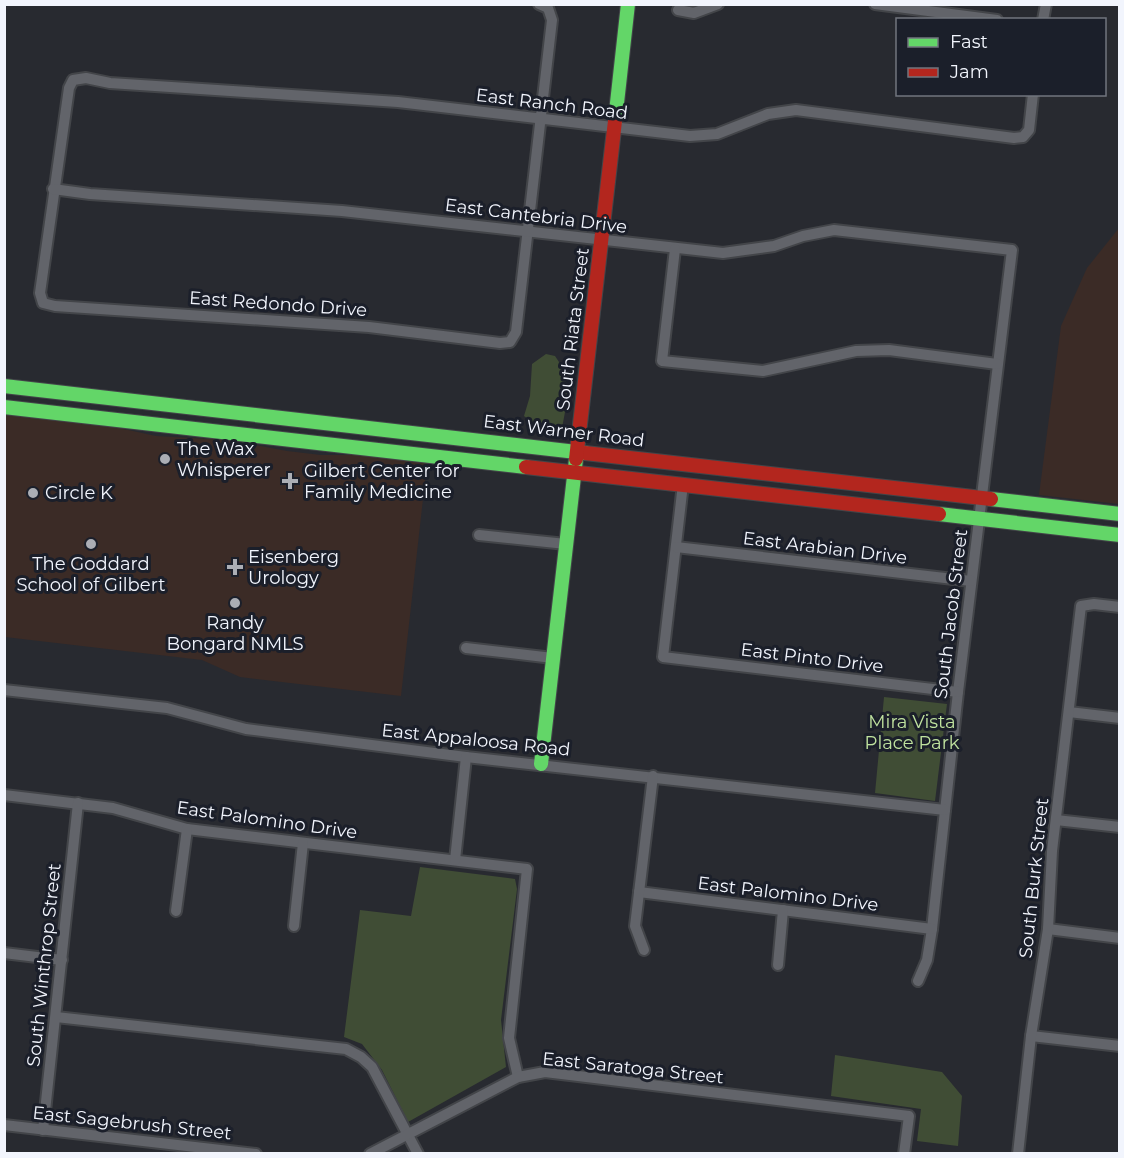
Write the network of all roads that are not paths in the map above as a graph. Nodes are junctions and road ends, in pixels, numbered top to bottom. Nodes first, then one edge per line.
1 (628, 4) edge
2 (718, 4) edge
3 (875, 4) edge
4 (543, 6) edge
5 (905, 6) edge
6 (678, 10) dead end
7 (984, 18) edge
8 (1033, 96) edge
9 (538, 119) junction
10 (614, 127) junction
11 (53, 189) junction
12 (527, 232) junction
13 (601, 240) junction
14 (675, 249) junction
15 (1012, 250) joint
16 (997, 364) junction
17 (4, 386) edge
18 (4, 407) edge
19 (213, 410) junction
20 (210, 430) junction
21 (577, 451) junction
22 (574, 471) junction
23 (683, 484) junction
24 (981, 498) junction
25 (1119, 514) edge
26 (979, 519) junction
27 (479, 535) dead end
28 (1119, 535) edge
29 (566, 544) junction
30 (676, 547) junction
31 (971, 581) junction
32 (1119, 607) edge
33 (466, 648) dead end
34 (553, 658) junction
35 (4, 690) edge
36 (958, 692) junction
37 (1069, 712) junction
38 (1119, 718) edge
39 (466, 757) junction
40 (541, 764) junction
41 (653, 776) junction
42 (4, 795) edge
43 (78, 803) junction
44 (945, 810) junction
45 (1056, 820) junction
46 (1119, 827) edge
47 (187, 829) junction
48 (303, 843) junction
49 (455, 860) junction
50 (639, 892) junction
51 (783, 910) junction
52 (176, 911) dead end
53 (294, 926) dead end
54 (932, 928) junction
55 (1048, 929) junction
56 (1119, 938) edge
57 (644, 950) dead end
58 (4, 953) edge
59 (62, 960) junction
60 (778, 964) dead end
61 (918, 981) dead end
62 (56, 1017) junction
63 (1031, 1036) junction
64 (1119, 1046) edge
65 (518, 1077) junction
66 (4, 1125) edge
67 (43, 1130) junction
68 (406, 1134) junction
69 (256, 1154) edge
70 (370, 1154) edge
71 (418, 1154) edge
72 (904, 1154) edge
73 (1018, 1154) edge

1 - 10 main road, South Riata Street
2 - 6 street
3 - 5 street
4 - 9 street
5 - 7 street
8 - 10 street, East Ranch Road
9 - 10 street, East Ranch Road
9 - 11 street, East Ranch Road
9 - 12 street
10 - 13 main road, South Riata Street
11 - 12 street, East Cantebria Drive
11 - 12 street, East Redondo Drive
12 - 13 street, East Cantebria Drive
13 - 14 street, East Cantebria Drive
13 - 21 main road, South Riata Street
14 - 15 street, East Cantebria Drive
14 - 16 street
15 - 16 street, South Jacob Street
16 - 24 street, South Jacob Street
17 - 19 main road, East Warner Road
18 - 20 main road
19 - 20 main road
19 - 21 main road, East Warner Road
20 - 22 main road
21 - 22 main road, South Riata Street
21 - 24 main road, East Warner Road
22 - 23 main road
22 - 29 main road, South Riata Street
23 - 26 main road
23 - 30 street
24 - 25 main road, East Warner Road
24 - 26 street, South Jacob Street
26 - 28 main road
26 - 31 street, South Jacob Street
27 - 29 street
29 - 34 main road, South Riata Street
30 - 31 street, East Arabian Drive
30 - 36 street, East Pinto Drive
31 - 36 street, South Jacob Street
32 - 37 street, South Burk Street
33 - 34 street
34 - 40 main road, South Riata Street
35 - 39 street, East Appaloosa Road
36 - 44 street, South Jacob Street
37 - 38 street
37 - 45 street, South Burk Street
39 - 40 street, East Appaloosa Road
39 - 49 street
40 - 41 street, East Appaloosa Road
41 - 44 street, East Appaloosa Road
41 - 50 street
42 - 43 street, East Palomino Drive
43 - 47 street, East Palomino Drive
43 - 59 street, South Winthrop Street
44 - 54 street, South Jacob Street
45 - 46 street
45 - 55 street, South Burk Street
47 - 48 street, East Palomino Drive
47 - 52 street
48 - 49 street, East Palomino Drive
48 - 53 street
49 - 65 street, East Palomino Drive
50 - 51 street, East Palomino Drive
50 - 57 street
51 - 54 street, East Palomino Drive
51 - 60 street
54 - 61 street, South Jacob Street
55 - 56 street
55 - 63 street, South Burk Street
58 - 59 street
59 - 62 street, South Winthrop Street
62 - 67 street, South Winthrop Street
62 - 68 street
63 - 64 street
63 - 73 street, South Burk Street
65 - 68 street, East Saratoga Street
65 - 72 street, East Saratoga Street
66 - 67 street, East Sagebrush Street
67 - 69 street, East Sagebrush Street
68 - 70 street
68 - 71 street

